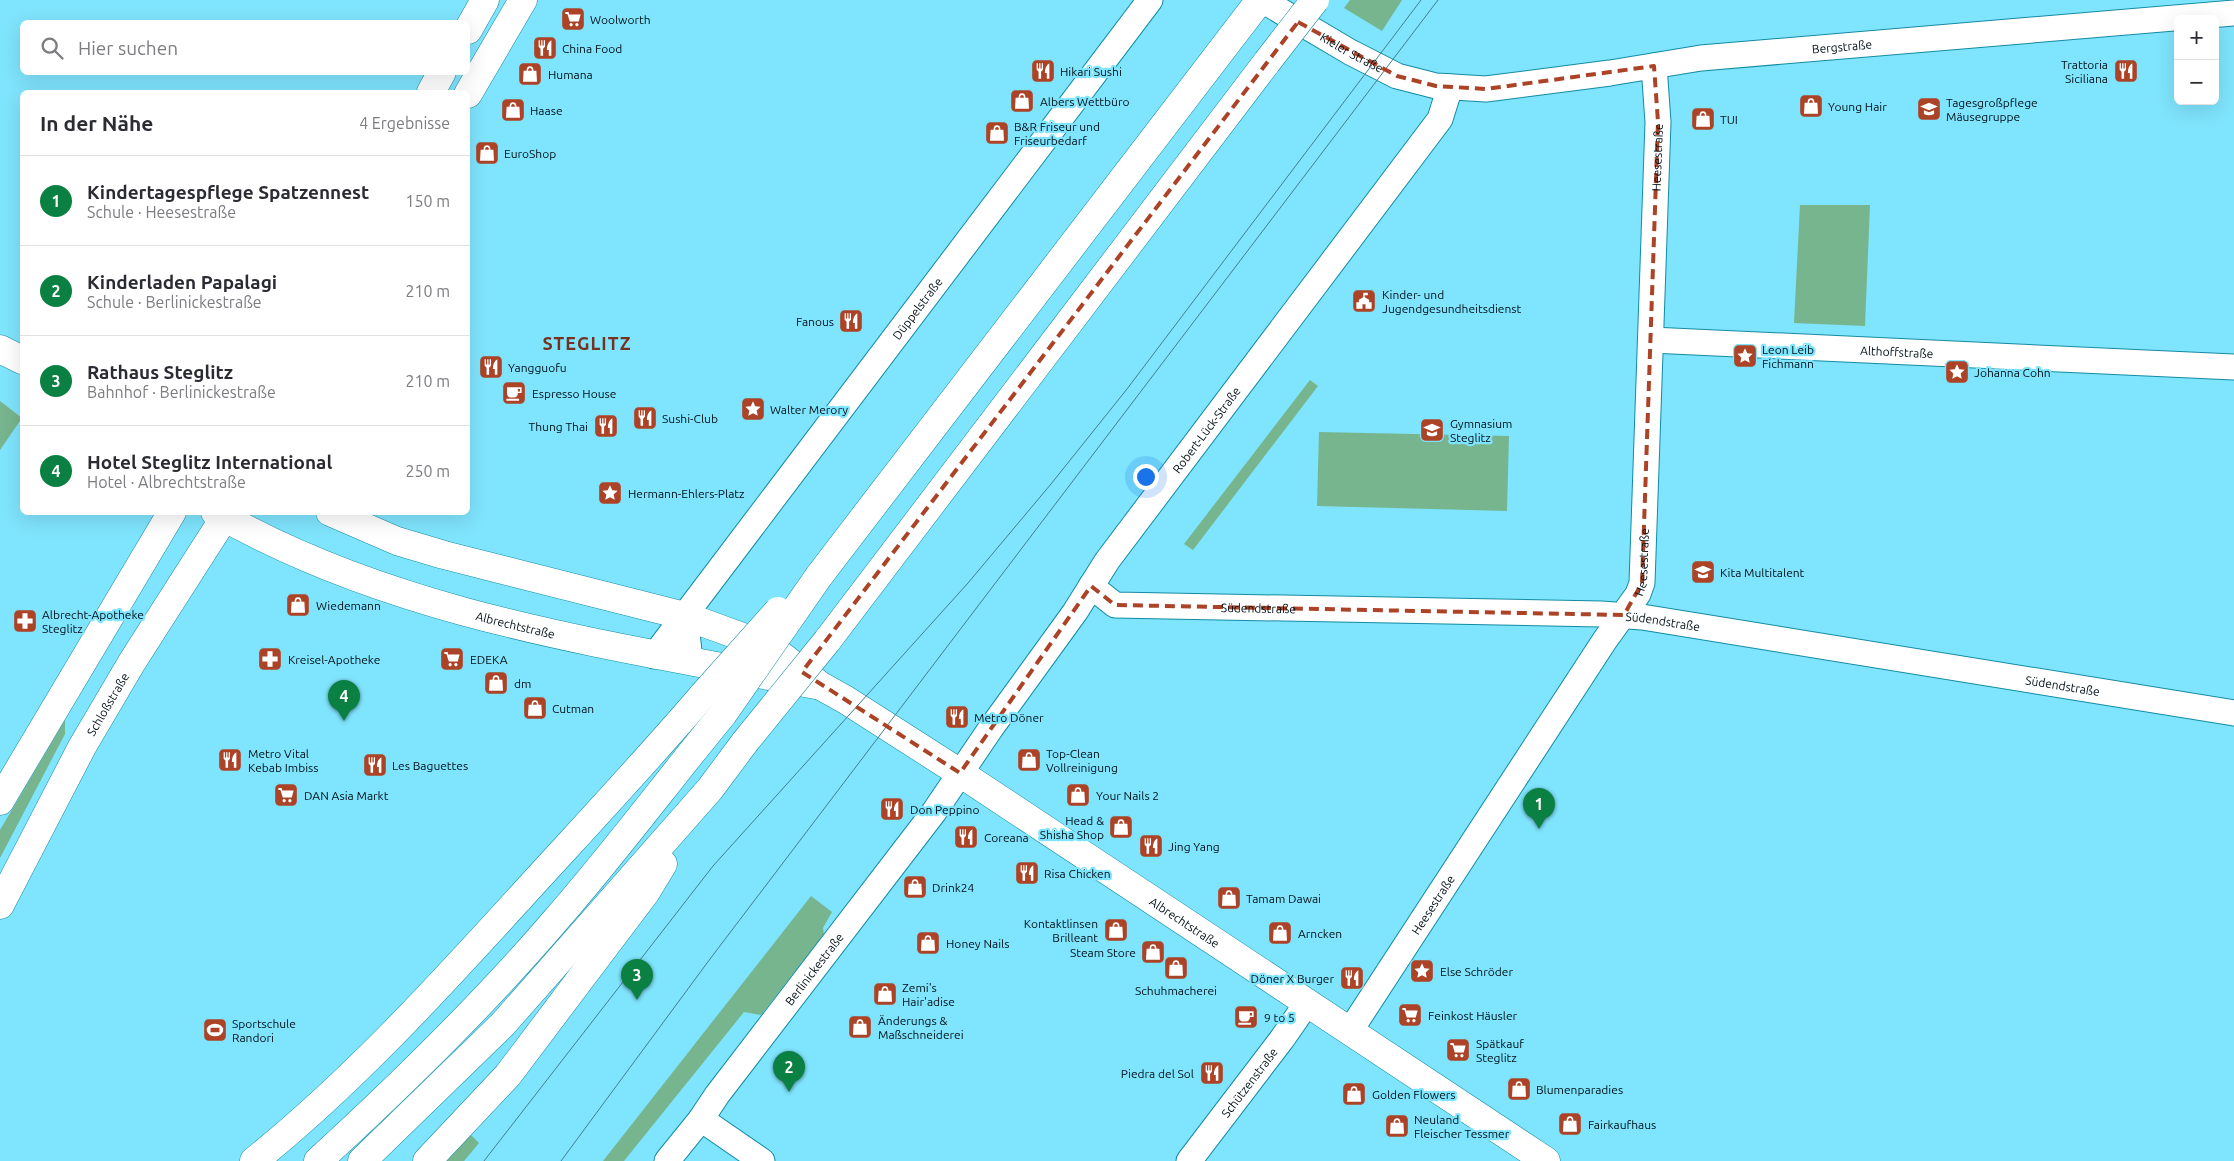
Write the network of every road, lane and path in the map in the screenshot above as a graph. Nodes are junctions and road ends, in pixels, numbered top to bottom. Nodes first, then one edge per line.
1 (485, 0) edge
2 (524, 0) edge
3 (1150, 0) edge
4 (1261, 0) edge
5 (1314, 0) edge
6 (2234, 13) edge
7 (470, 26) edge
8 (1654, 66) junction
9 (440, 75) edge
10 (1450, 87) junction
11 (432, 90) edge
12 (470, 91) edge
13 (1650, 340) junction
14 (2234, 367) edge
15 (170, 515) edge
16 (221, 515) edge
17 (224, 515) edge
18 (337, 515) edge
19 (819, 576) junction
20 (1091, 586) junction
21 (1624, 615) junction
22 (685, 616) junction
23 (654, 656) junction
24 (690, 660) junction
25 (821, 686) junction
26 (2234, 714) edge
27 (960, 773) junction
28 (710, 789) junction
29 (0, 801) edge
30 (0, 904) edge
31 (1307, 1003) junction
32 (1350, 1031) junction
33 (702, 1119) junction
34 (254, 1161) edge
35 (318, 1161) edge
36 (362, 1161) edge
37 (427, 1161) edge
38 (666, 1161) edge
39 (762, 1161) edge
40 (1188, 1161) edge
41 (1546, 1161) edge

1 - 7 main road
2 - 12 main road
3 - 22 street, Düppelstraße
4 - 10 street, Kieler Straße
4 - 19 main road
5 - 28 main road, bridge
6 - 8 street, Bergstraße
8 - 10 street, Bergstraße
8 - 13 street, Heesestraße
9 - 11 main road
10 - 20 street, Robert-Lück-Straße
13 - 14 street, Althoffstraße
13 - 21 street, Heesestraße
15 - 29 main road
16 - 30 main road, Schloßstraße
17 - 23 main road, Albrechtstraße
18 - 22 main road, Albrechtstraße
19 - 34 main road, bridge
19 - 35 main road, bridge
20 - 21 street, Südendstraße
20 - 27 street, Robert-Lück-Straße
21 - 26 street, Südendstraße
21 - 32 street, Heesestraße
22 - 23 street, Düppelstraße
22 - 24 street
22 - 25 main road, Albrechtstraße
23 - 24 main road, Albrechtstraße
24 - 25 main road, Albrechtstraße
25 - 27 main road, Albrechtstraße
27 - 31 main road, Albrechtstraße
27 - 33 street, Berlinickestraße
28 - 36 main road
28 - 37 main road
31 - 32 main road, Albrechtstraße
31 - 40 street, Schützenstraße
32 - 41 main road, Albrechtstraße
33 - 38 street, Berlinickestraße
33 - 39 street

